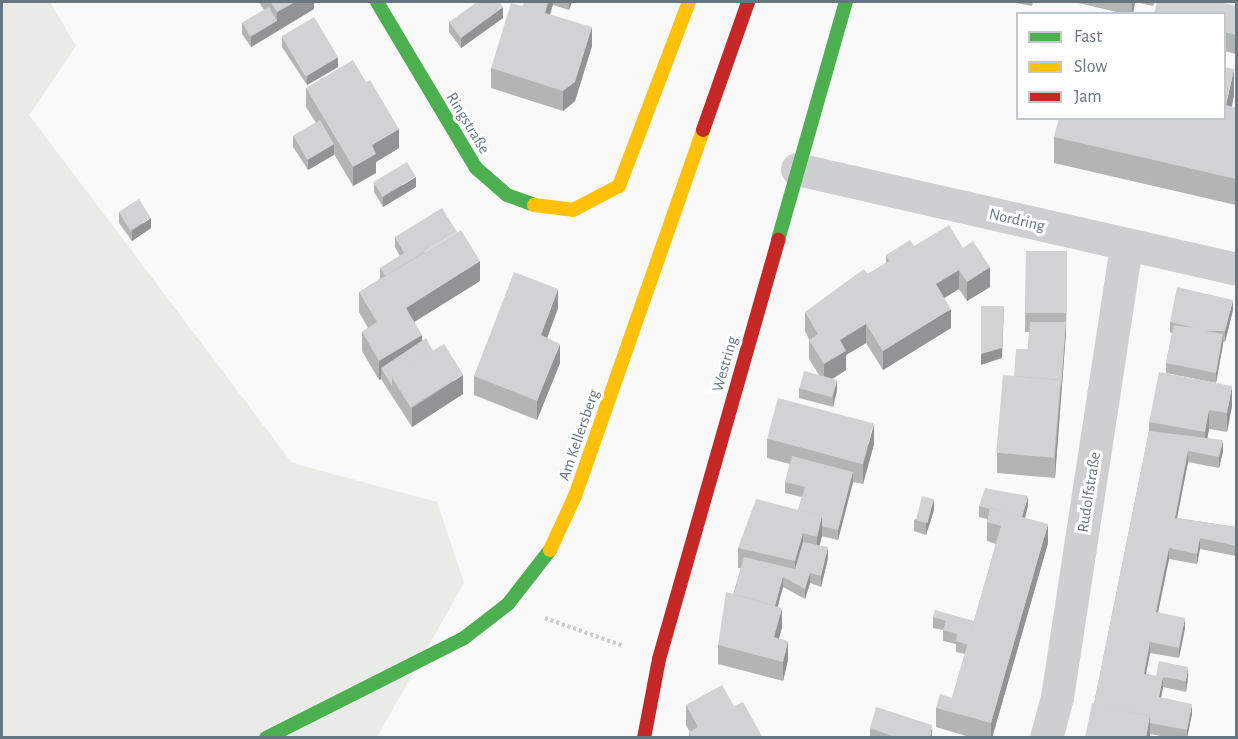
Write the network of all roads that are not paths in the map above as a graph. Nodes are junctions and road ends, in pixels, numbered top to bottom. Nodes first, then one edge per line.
1 (377, 2) edge
2 (688, 2) edge
3 (748, 2) edge
4 (846, 2) edge
5 (797, 169) junction
6 (1126, 245) junction
7 (1236, 269) edge
8 (266, 738) edge
9 (644, 738) edge
10 (1046, 738) edge

1 - 2 street, Ringstraße
3 - 8 street, Am Kellersberg
4 - 5 street, Westring
5 - 6 street, Nordring
5 - 9 street, Westring
6 - 7 street, Nordring
6 - 10 street, Rudolfstraße

